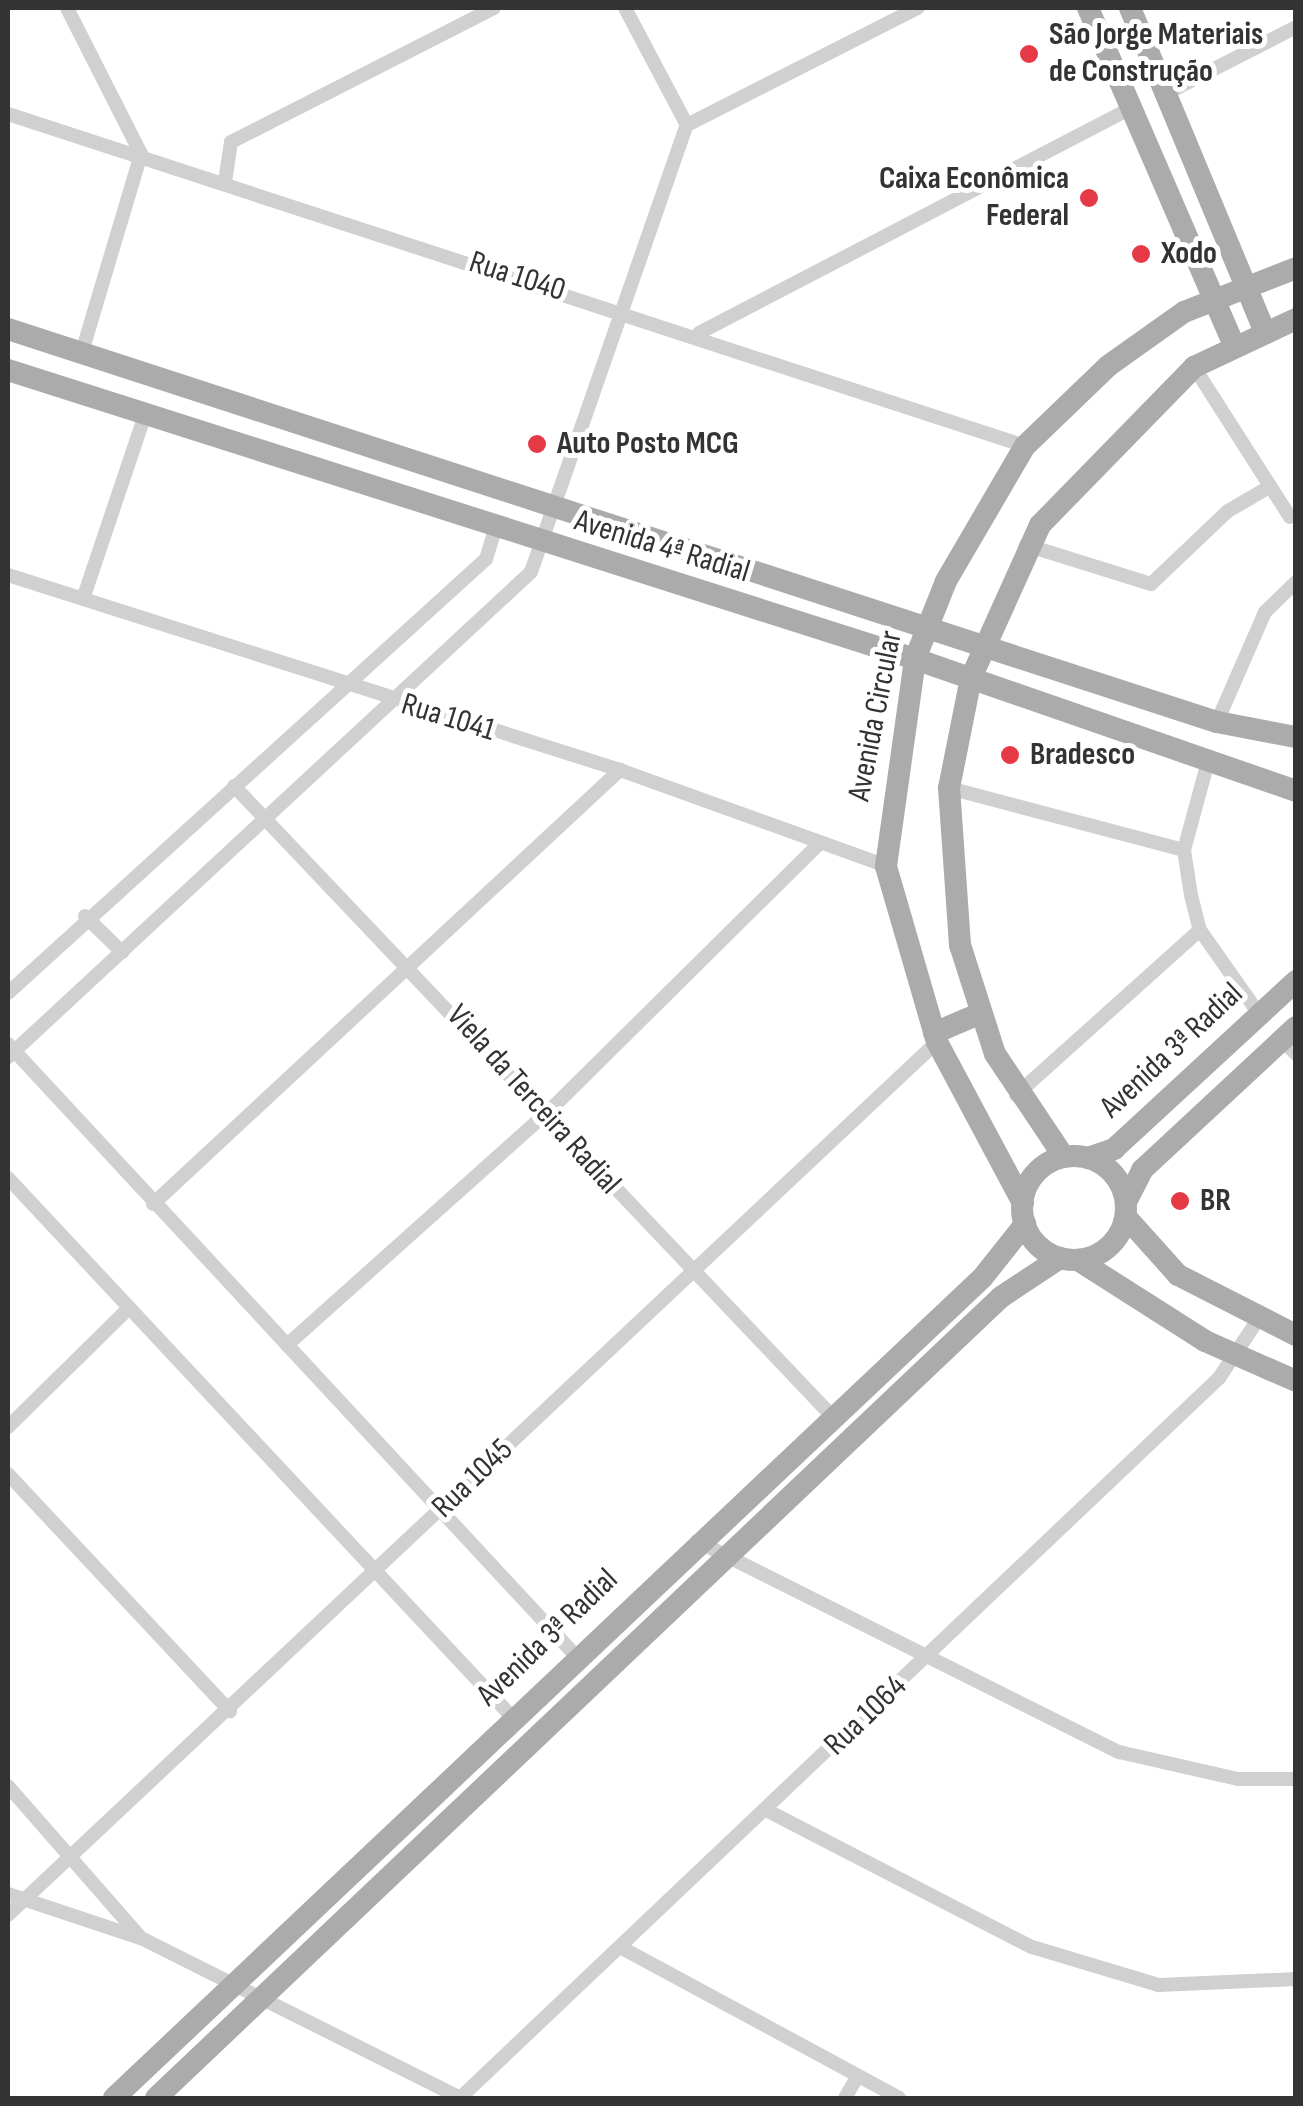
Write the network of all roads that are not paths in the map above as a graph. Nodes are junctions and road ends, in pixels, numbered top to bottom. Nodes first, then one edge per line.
1 (67, 8) edge
2 (494, 8) edge
3 (625, 8) edge
4 (918, 8) edge
5 (1088, 8) edge
6 (1130, 8) edge
7 (1296, 28) edge
8 (1168, 92) junction
9 (1131, 108) junction
10 (8, 114) edge
11 (687, 125) junction
12 (140, 154) junction
13 (225, 182) junction
14 (1296, 268) edge
15 (1248, 284) junction
16 (1215, 300) junction
17 (624, 312) junction
18 (1296, 319) edge
19 (8, 328) edge
20 (699, 333) junction
21 (1265, 333) junction
22 (1235, 347) junction
23 (82, 352) junction
24 (1194, 367) junction
25 (8, 370) edge
26 (145, 415) junction
27 (1024, 446) junction
28 (1269, 487) junction
29 (556, 507) junction
30 (1290, 517) dead end
31 (495, 529) junction
32 (1026, 544) junction
33 (547, 546) junction
34 (8, 576) edge
35 (1296, 582) edge
36 (82, 599) junction
37 (926, 624) junction
38 (982, 644) junction
39 (916, 659) junction
40 (971, 678) junction
41 (341, 686) junction
42 (390, 701) junction
43 (1218, 722) junction
44 (1296, 738) edge
45 (1209, 757) junction
46 (620, 770) junction
47 (234, 786) junction
48 (949, 788) junction
49 (1296, 791) edge
50 (267, 820) junction
51 (818, 845) junction
52 (1184, 850) junction
53 (886, 866) junction
54 (85, 916) junction
55 (1200, 930) junction
56 (122, 952) junction
57 (410, 966) junction
58 (1296, 982) edge
59 (8, 993) edge
60 (979, 1014) junction
61 (1259, 1014) junction
62 (935, 1038) junction
63 (1291, 1040) edge
64 (10, 1050) edge
65 (1016, 1095) junction
66 (548, 1112) junction
67 (1064, 1157) junction
68 (1088, 1158) junction
69 (8, 1178) edge
70 (154, 1204) junction
71 (1126, 1210) junction
72 (1024, 1214) junction
73 (1069, 1259) junction
74 (688, 1273) junction
75 (129, 1308) junction
76 (1258, 1321) junction
77 (1296, 1335) edge
78 (286, 1346) junction
79 (1238, 1359) junction
80 (1296, 1381) edge
81 (832, 1415) junction
82 (8, 1427) edge
83 (8, 1474) edge
84 (440, 1511) junction
85 (697, 1541) junction
86 (724, 1557) junction
87 (376, 1574) junction
88 (637, 1642) junction
89 (576, 1656) junction
90 (924, 1659) junction
91 (230, 1711) junction
92 (512, 1717) junction
93 (1296, 1778) edge
94 (8, 1786) edge
95 (768, 1810) junction
96 (71, 1856) junction
97 (382, 1878) junction
98 (8, 1894) edge
99 (25, 1900) junction
100 (8, 1915) edge
101 (141, 1938) junction
102 (622, 1948) junction
103 (1296, 1979) edge
104 (236, 1983) junction
105 (264, 1998) junction
106 (856, 2079) junction
107 (114, 2098) edge
108 (156, 2098) edge
109 (460, 2098) edge
110 (845, 2098) edge
111 (899, 2098) edge

1 - 12 street
2 - 13 street
3 - 11 street
4 - 11 street
5 - 9 main road
6 - 8 main road
7 - 8 street
8 - 15 main road
9 - 16 main road
9 - 20 street
10 - 12 street, Rua 1040
11 - 17 street
12 - 13 street, Rua 1040
12 - 23 street
13 - 17 street, Rua 1040
14 - 15 main road, Avenida Circular
15 - 16 main road, Avenida Circular
15 - 21 main road
16 - 22 main road
16 - 27 main road, Avenida Circular
17 - 20 street, Rua 1040
17 - 29 street
18 - 21 main road
19 - 23 main road, Avenida 4ª Radial
20 - 27 street, Rua 1040
21 - 22 main road
22 - 24 main road
23 - 29 main road, Avenida 4ª Radial
24 - 28 street
24 - 32 main road
25 - 26 main road, Avenida 4ª Radial
26 - 31 main road, Avenida 4ª Radial
26 - 36 street
27 - 37 main road, Avenida Circular
28 - 30 street
28 - 32 street
29 - 33 street
29 - 37 main road, Avenida 4ª Radial
31 - 33 main road, Avenida 4ª Radial
31 - 41 street
32 - 38 main road
33 - 39 main road, Avenida 4ª Radial
33 - 42 street
34 - 36 street, Rua 1041
35 - 43 street
36 - 41 street, Rua 1041
37 - 38 main road, Avenida 4ª Radial
37 - 39 main road, Avenida Circular
38 - 40 main road
38 - 43 main road, Avenida 4ª Radial
39 - 40 main road, Avenida 4ª Radial
39 - 53 main road, Avenida Circular
40 - 45 main road, Avenida 4ª Radial
40 - 48 main road
41 - 42 street, Rua 1041
41 - 47 street
42 - 46 street, Rua 1041
42 - 50 street
43 - 44 main road, Avenida 4ª Radial
45 - 49 main road, Avenida 4ª Radial
45 - 52 street
46 - 51 street, Rua 1041
46 - 57 street
47 - 50 street, Viela da Terceira Radial
47 - 54 street
48 - 52 street
48 - 60 main road
50 - 56 street
50 - 57 street, Viela da Terceira Radial
51 - 53 street, Rua 1041
51 - 66 street
52 - 55 street
53 - 62 main road, Avenida Circular
54 - 56 street
54 - 59 street
55 - 61 street
55 - 65 street
56 - 64 street
57 - 66 street, Viela da Terceira Radial
57 - 70 street
58 - 61 main road, Avenida 3ª Radial
60 - 62 main road
60 - 65 main road
61 - 68 main road, Avenida 3ª Radial
62 - 72 main road, Avenida Circular
62 - 74 street, Rua 1045
63 - 71 main road, Avenida 3ª Radial
64 - 70 street
65 - 67 main road
66 - 74 street, Viela da Terceira Radial
66 - 78 street
67 - 68 main road
67 - 72 main road
68 - 71 main road
69 - 75 street
70 - 78 street
71 - 73 main road
71 - 76 main road
72 - 73 main road
72 - 81 main road, Avenida 3ª Radial
73 - 79 main road
73 - 86 main road, Avenida 3ª Radial
74 - 81 street, Viela da Terceira Radial
74 - 84 street, Rua 1045
75 - 82 street
75 - 87 street
76 - 77 main road
76 - 79 street, Rua 1064
78 - 84 street
79 - 80 main road
79 - 90 street, Rua 1064
81 - 85 main road, Avenida 3ª Radial
83 - 91 street
84 - 87 street, Rua 1045
84 - 89 street
85 - 86 street
85 - 89 main road, Avenida 3ª Radial
86 - 88 main road, Avenida 3ª Radial
86 - 90 street
87 - 91 street, Rua 1045
87 - 92 street
88 - 89 main road
88 - 97 main road, Avenida 3ª Radial
89 - 92 main road, Avenida 3ª Radial
90 - 93 street
90 - 95 street, Rua 1064
91 - 96 street, Rua 1045
92 - 97 main road
92 - 104 main road, Avenida 3ª Radial
94 - 96 street
95 - 102 street, Rua 1064
95 - 103 street
96 - 99 street, Rua 1045
96 - 101 street
97 - 105 main road
98 - 99 street
99 - 100 street, Rua 1045
99 - 101 street
101 - 104 street
102 - 106 street
102 - 109 street, Rua 1064
104 - 105 street
104 - 107 main road, Avenida 3ª Radial
105 - 108 main road
105 - 109 street
106 - 110 street
106 - 111 street

